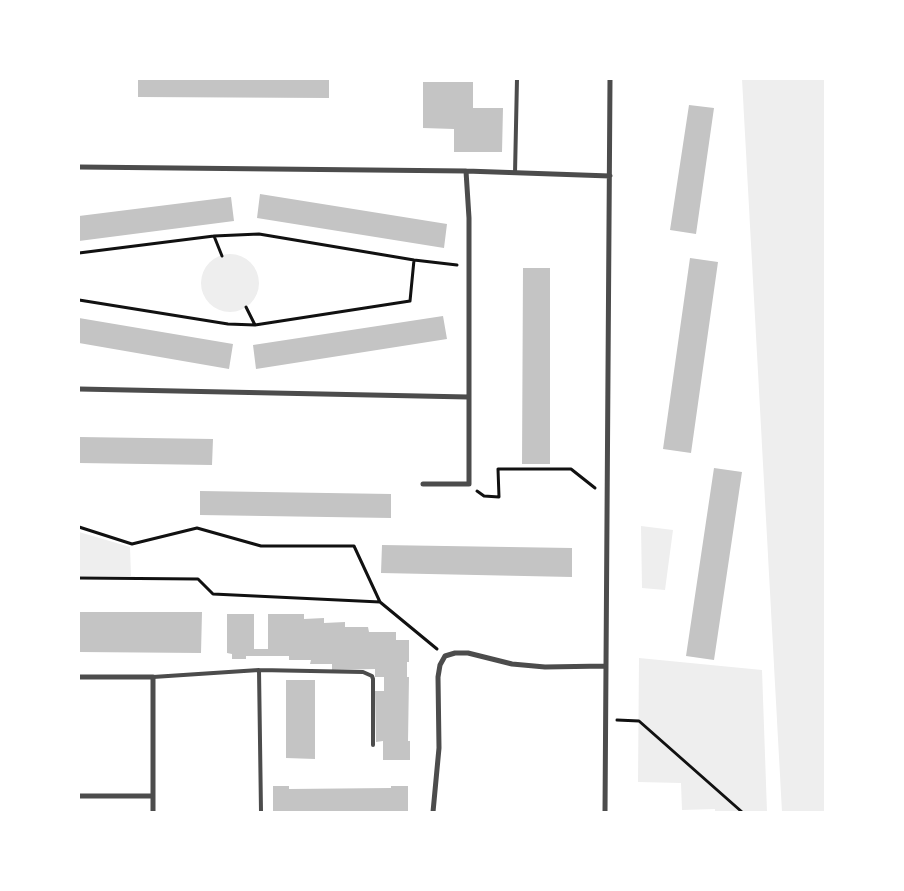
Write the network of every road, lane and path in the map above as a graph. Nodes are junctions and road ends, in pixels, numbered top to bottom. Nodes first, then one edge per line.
1 (518, 79) edge
2 (610, 79) edge
3 (79, 167) edge
4 (466, 171) junction
5 (516, 173) junction
6 (610, 176) junction
7 (214, 236) junction
8 (79, 253) edge
9 (222, 256) dead end
10 (414, 260) junction
11 (469, 265) junction
12 (79, 300) edge
13 (246, 307) dead end
14 (255, 325) junction
15 (79, 389) edge
16 (468, 397) junction
17 (422, 484) dead end
18 (469, 484) junction
19 (607, 498) junction
20 (79, 527) edge
21 (79, 578) edge
22 (380, 602) junction
23 (445, 656) junction
24 (605, 666) junction
25 (259, 670) junction
26 (79, 676) edge
27 (154, 677) junction
28 (606, 720) junction
29 (373, 745) dead end
30 (79, 796) edge
31 (152, 796) junction
32 (153, 812) edge
33 (260, 812) edge
34 (433, 812) edge
35 (605, 812) edge
36 (742, 812) edge

1 - 5 lane
2 - 6 street
3 - 4 street
4 - 5 street
4 - 11 street
5 - 6 street
6 - 19 street
7 - 8 path
7 - 9 path
7 - 10 path
10 - 11 path
10 - 14 path
11 - 16 street
12 - 14 path
13 - 14 path
15 - 16 street
16 - 18 street
17 - 18 street
18 - 19 path
19 - 24 street
20 - 22 path
21 - 22 path
22 - 23 path
23 - 24 street
23 - 34 street
24 - 28 street
25 - 27 lane
25 - 29 lane
25 - 33 lane
26 - 27 street
27 - 31 street
28 - 35 street
28 - 36 path
30 - 31 street
31 - 32 street

